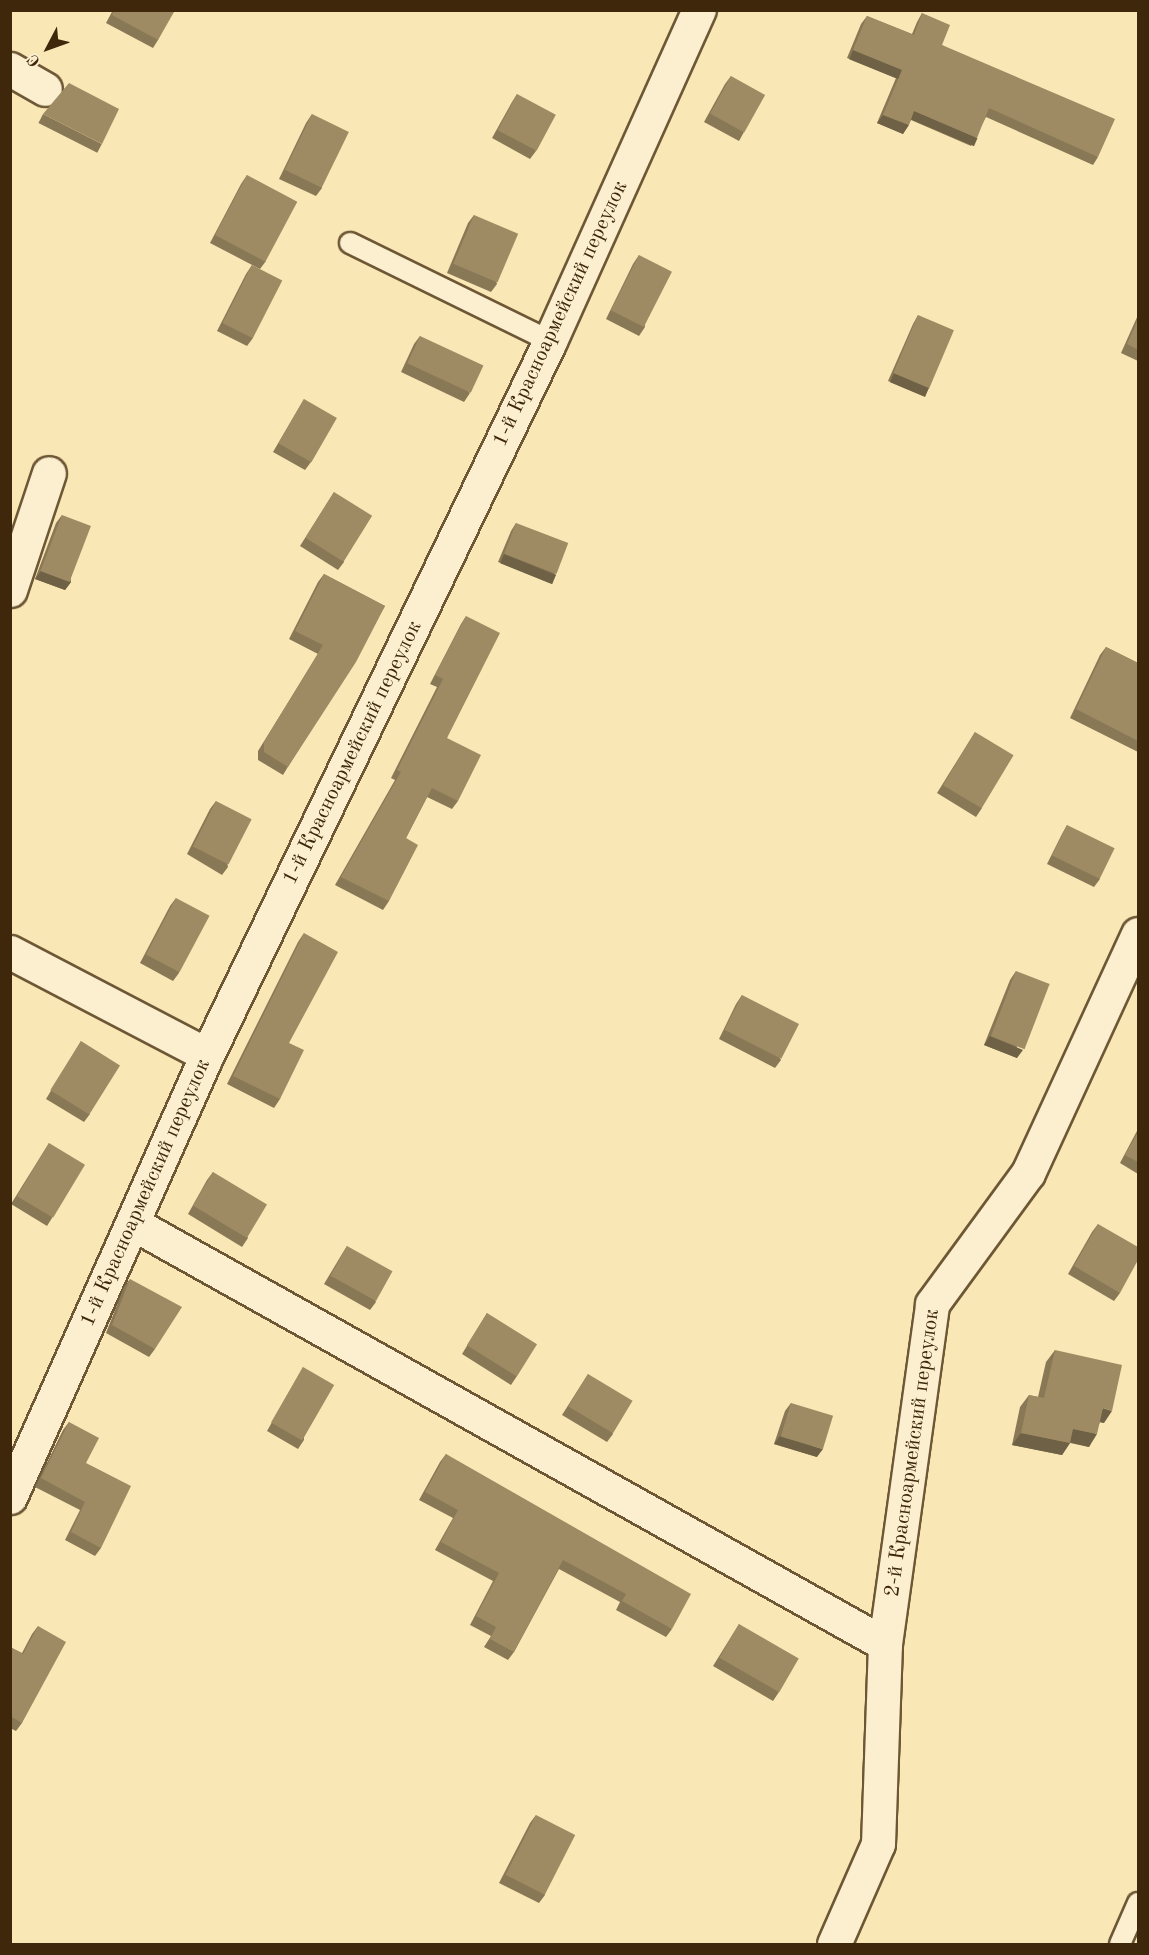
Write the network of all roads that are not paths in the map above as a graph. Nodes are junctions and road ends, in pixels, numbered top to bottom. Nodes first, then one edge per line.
1 (699, 10) edge
2 (10, 69) edge
3 (45, 89) dead end
4 (350, 243) dead end
5 (550, 341) junction
6 (49, 473) dead end
7 (10, 590) edge
8 (1138, 934) edge
9 (10, 952) edge
10 (207, 1055) junction
11 (134, 1224) junction
12 (10, 1497) edge
13 (885, 1644) junction
14 (1138, 1903) edge
15 (834, 1944) edge
16 (1120, 1944) edge

1 - 5 street, 1-й Красноармейский переулок
2 - 3 street
4 - 5 lane
5 - 10 street, 1-й Красноармейский переулок
6 - 7 street
8 - 13 street, 2-й Красноармейский переулок
9 - 10 street
10 - 11 street, 1-й Красноармейский переулок
11 - 12 street, 1-й Красноармейский переулок
11 - 13 street
13 - 15 street, 2-й Красноармейский переулок
14 - 16 lane

